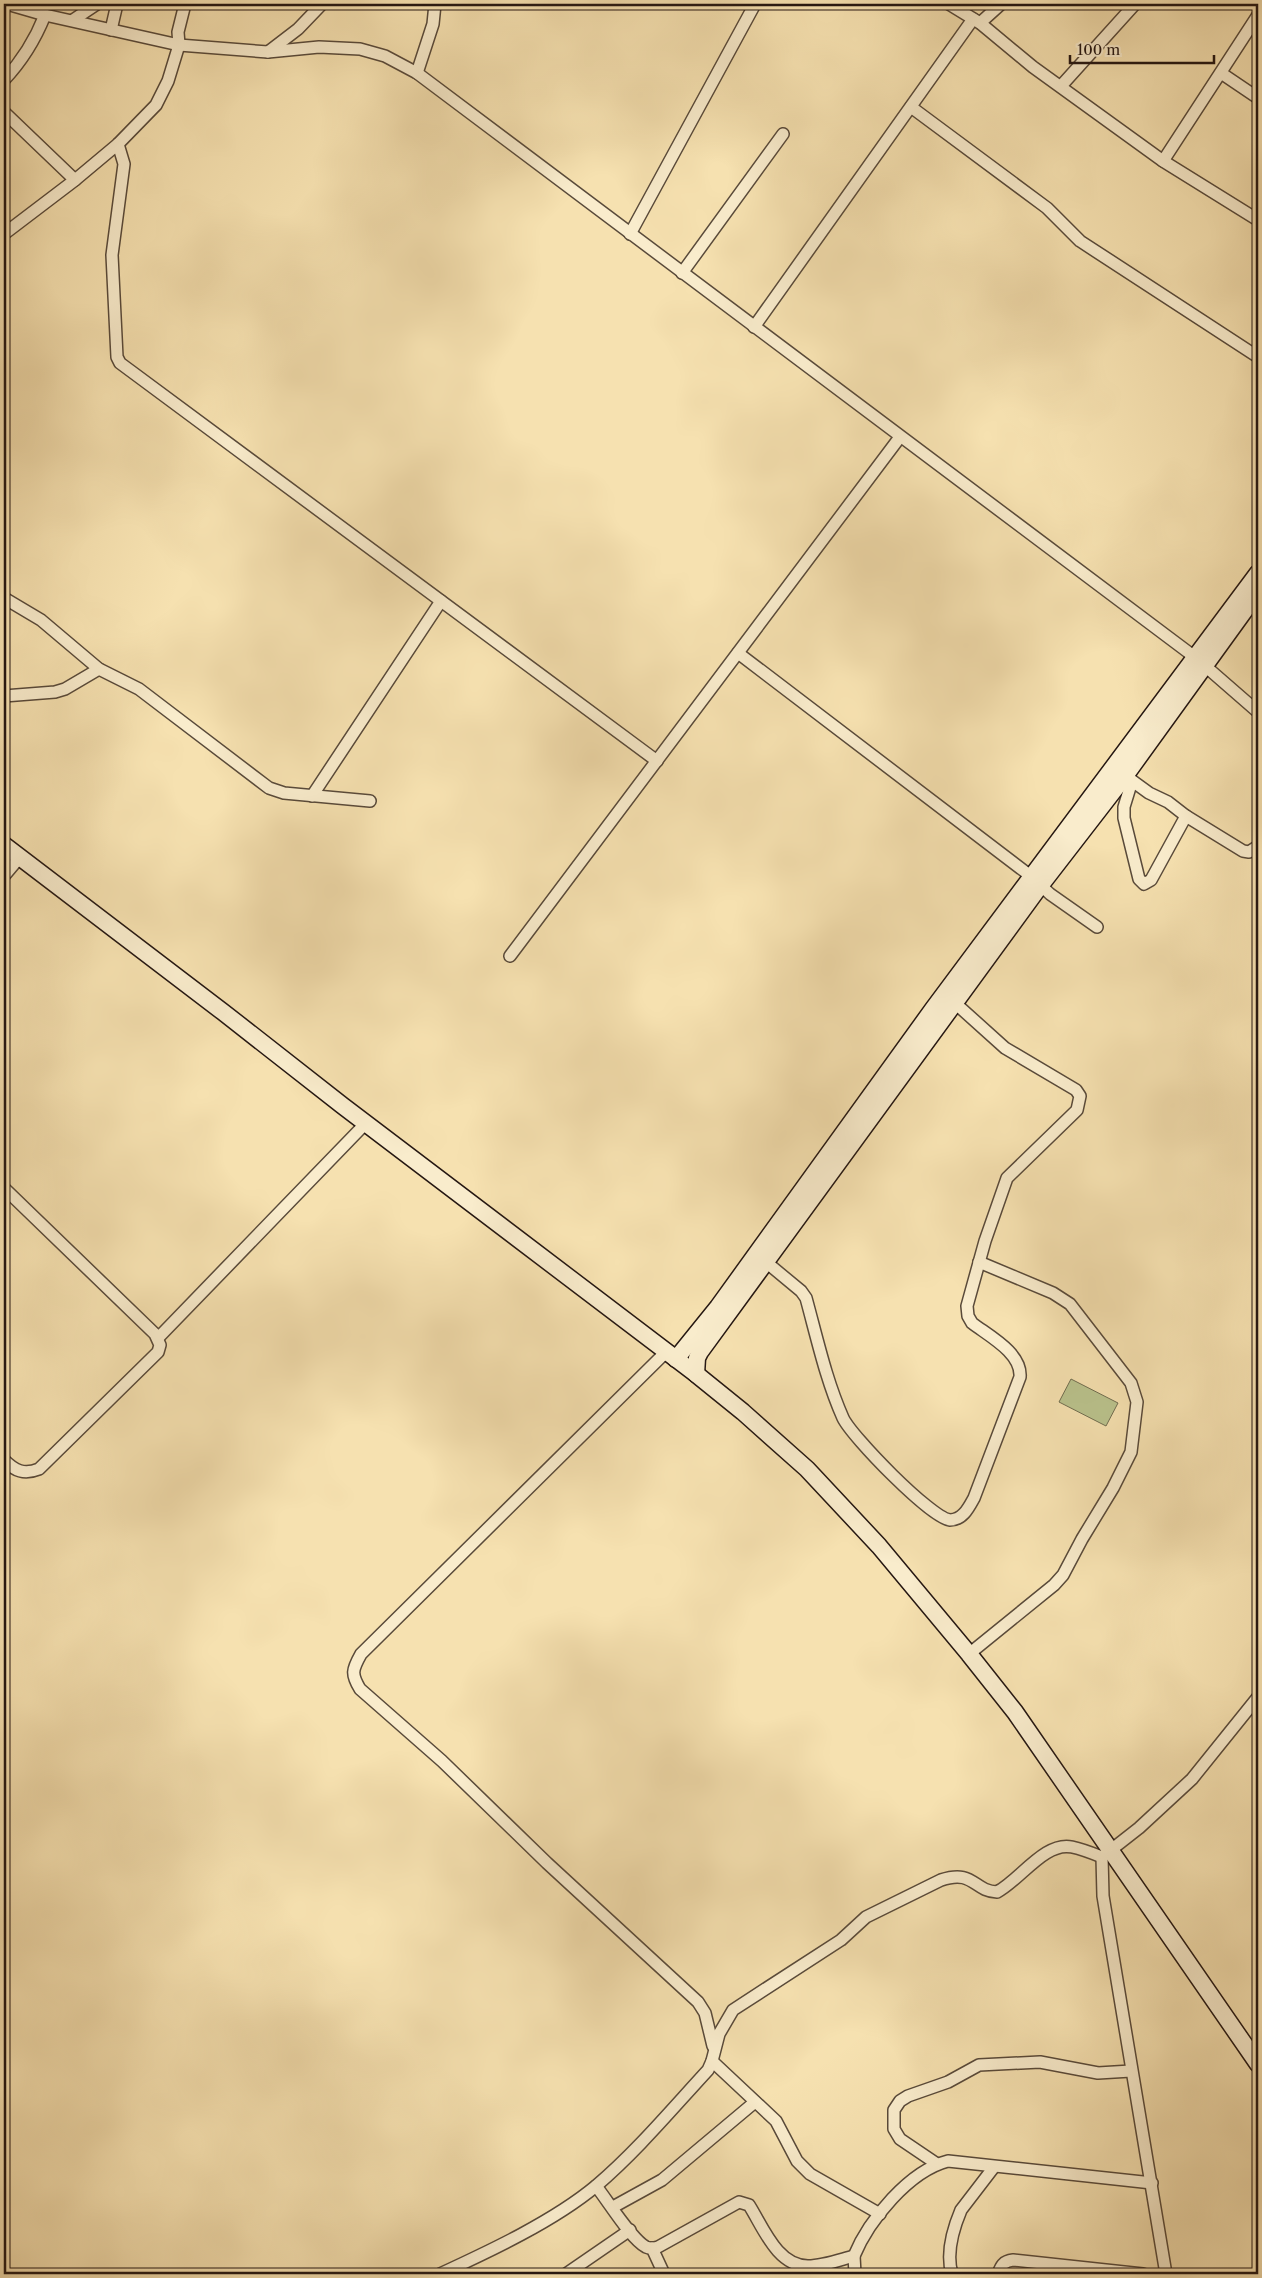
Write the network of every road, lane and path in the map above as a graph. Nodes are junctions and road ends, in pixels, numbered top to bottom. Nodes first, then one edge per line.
1 (7, 4) edge
2 (98, 4) edge
3 (117, 4) edge
4 (186, 4) edge
5 (322, 4) edge
6 (435, 4) edge
7 (754, 4) edge
8 (949, 4) edge
9 (1001, 4) edge
10 (1135, 4) edge
11 (45, 15) junction
12 (1258, 15) edge
13 (73, 20) junction
14 (977, 21) junction
15 (298, 29) junction
16 (111, 30) junction
17 (179, 45) junction
18 (307, 48) junction
19 (268, 52) junction
20 (417, 73) junction
21 (1221, 73) junction
22 (4, 80) edge
23 (1061, 86) junction
24 (1258, 98) edge
25 (910, 107) junction
26 (4, 112) edge
27 (783, 134) dead end
28 (118, 144) junction
29 (1163, 162) junction
30 (76, 180) junction
31 (1258, 220) edge
32 (4, 234) edge
33 (630, 234) junction
34 (682, 273) junction
35 (754, 327) junction
36 (1258, 356) edge
37 (900, 437) junction
38 (1258, 573) edge
39 (1258, 592) edge
40 (4, 598) edge
41 (441, 601) junction
42 (738, 653) junction
43 (1200, 662) junction
44 (99, 669) junction
45 (4, 696) edge
46 (1258, 712) edge
47 (657, 761) junction
48 (1129, 778) junction
49 (312, 796) junction
50 (370, 801) dead end
51 (1186, 816) junction
52 (4, 845) edge
53 (1258, 846) edge
54 (20, 857) junction
55 (4, 876) edge
56 (1036, 882) junction
57 (1097, 926) dead end
58 (510, 956) dead end
59 (955, 1002) junction
60 (366, 1123) junction
61 (4, 1188) edge
62 (766, 1262) junction
63 (979, 1262) junction
64 (158, 1338) junction
65 (671, 1355) junction
66 (696, 1374) junction
67 (4, 1460) edge
68 (969, 1654) junction
69 (1258, 1697) edge
70 (1106, 1852) junction
71 (713, 2056) junction
72 (1258, 2064) edge
73 (1131, 2071) junction
74 (755, 2102) junction
75 (937, 2164) junction
76 (994, 2167) junction
77 (1152, 2183) junction
78 (596, 2186) junction
79 (613, 2207) junction
80 (880, 2214) junction
81 (630, 2230) junction
82 (652, 2248) junction
83 (854, 2256) junction
84 (440, 2274) edge
85 (566, 2274) edge
86 (664, 2274) edge
87 (854, 2274) edge
88 (952, 2274) edge
89 (998, 2274) edge
90 (1143, 2274) edge
91 (1166, 2274) edge

1 - 11 street
2 - 13 street
3 - 16 street
4 - 17 street
5 - 15 street
6 - 20 street
7 - 33 street
8 - 14 street
9 - 14 street
10 - 23 street
11 - 13 street
11 - 22 street
12 - 21 street
13 - 16 street
14 - 23 street
14 - 25 street
15 - 18 street
15 - 19 street
16 - 17 street
17 - 19 street
17 - 28 street
18 - 19 street
18 - 20 street
20 - 33 street
21 - 24 street
21 - 29 street
23 - 29 street
25 - 35 street
25 - 36 street
26 - 30 street
27 - 34 street
28 - 30 street
28 - 41 street
29 - 31 street
30 - 32 street
33 - 34 street
34 - 35 street
35 - 37 street
37 - 42 street
37 - 43 street
38 - 43 street
39 - 43 street
40 - 44 street
41 - 47 street
41 - 49 street
42 - 47 street
42 - 56 street
43 - 46 street
43 - 48 street
43 - 56 street
44 - 45 street
44 - 49 street
47 - 58 street
48 - 51 street
48 - 51 street
48 - 56 street
49 - 50 street
51 - 53 street
52 - 54 street
54 - 55 street
54 - 60 street
56 - 57 street
56 - 59 street
56 - 65 street
59 - 62 street
59 - 63 street
60 - 64 street
60 - 65 street
61 - 64 street
62 - 63 street
62 - 66 street
63 - 68 street
64 - 67 street
65 - 66 street
65 - 71 street
66 - 68 street
68 - 70 street
69 - 70 street
70 - 71 street
70 - 72 street
70 - 73 street
71 - 74 street
71 - 78 street
73 - 75 street
73 - 77 street
74 - 79 street
74 - 80 street
75 - 76 street
75 - 80 street
76 - 77 street
76 - 88 street
77 - 91 street
78 - 79 street
78 - 84 street
79 - 81 street
80 - 83 street
81 - 82 street
81 - 85 street
82 - 83 street
82 - 86 street
83 - 87 street
89 - 90 street

